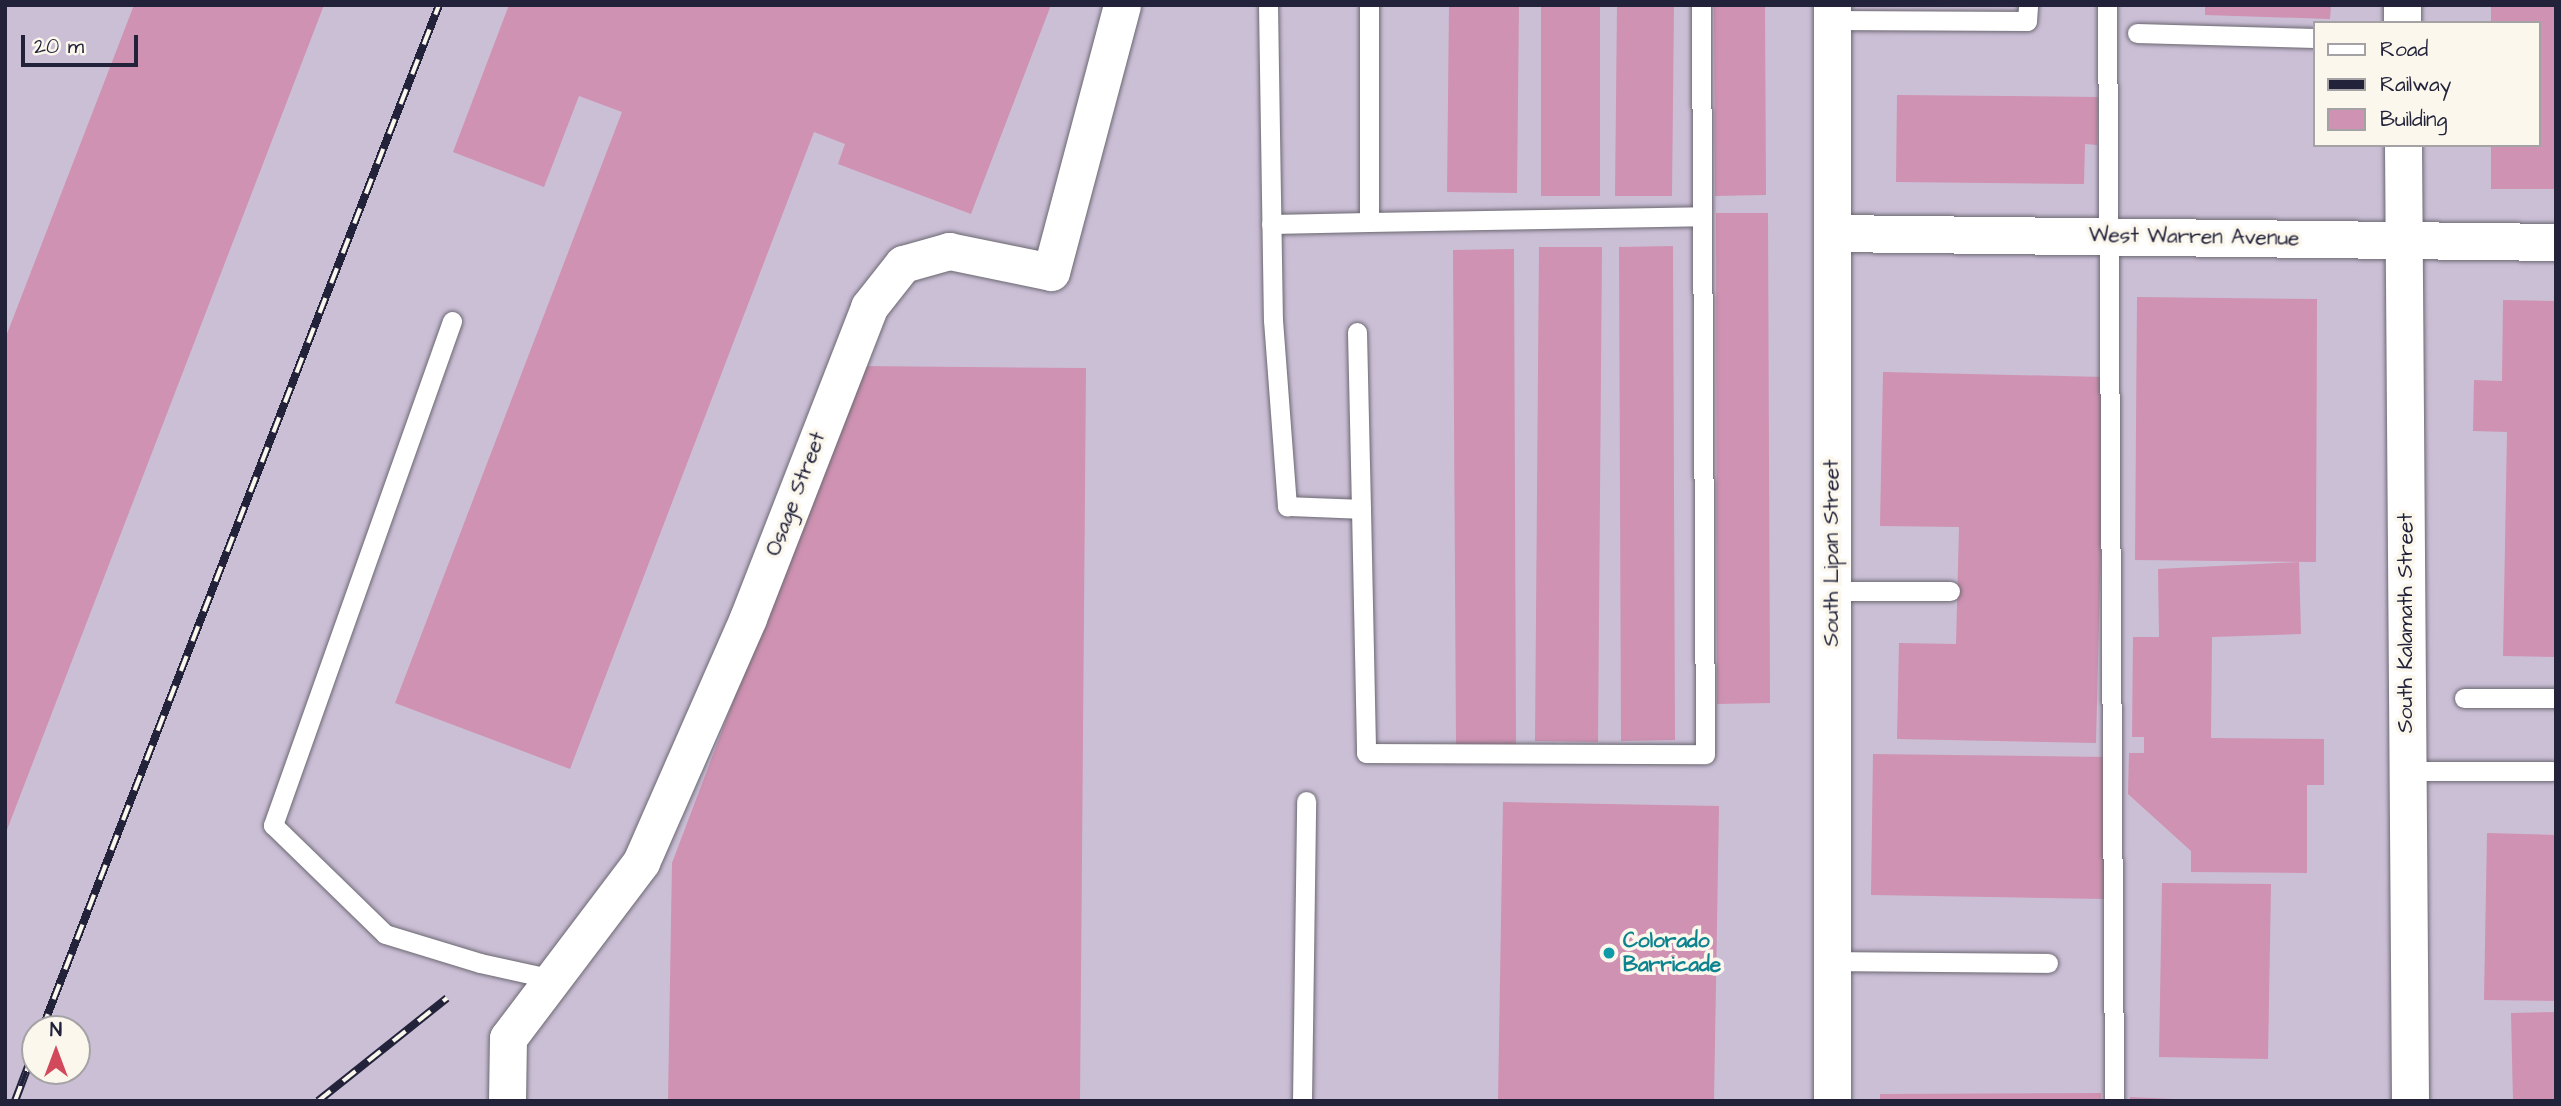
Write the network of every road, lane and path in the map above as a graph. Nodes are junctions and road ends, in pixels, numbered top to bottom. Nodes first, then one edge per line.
1 (1122, 5) edge
2 (1268, 5) edge
3 (1369, 5) edge
4 (1701, 5) edge
5 (2028, 5) edge
6 (2107, 5) edge
7 (1832, 13) edge
8 (2137, 33) dead end
9 (2312, 38) edge
10 (2403, 147) edge
11 (1702, 216) junction
12 (1369, 222) junction
13 (1272, 224) junction
14 (1832, 233) junction
15 (2108, 236) junction
16 (2403, 239) junction
17 (2556, 242) edge
18 (452, 321) dead end
19 (1357, 332) dead end
20 (1361, 509) junction
21 (1832, 591) junction
22 (1950, 591) dead end
23 (2464, 698) dead end
24 (2556, 698) edge
25 (2407, 771) junction
26 (2552, 771) dead end
27 (1306, 801) dead end
28 (1832, 961) junction
29 (2048, 963) dead end
30 (553, 979) junction
31 (507, 1101) edge
32 (1303, 1101) edge
33 (1832, 1101) edge
34 (2114, 1101) edge
35 (2410, 1101) edge

1 - 30 street, Osage Street
2 - 13 lane
3 - 12 lane
4 - 11 lane
5 - 7 lane
6 - 15 lane
7 - 14 street, South Lipan Street
8 - 9 lane
10 - 16 street, South Kalamath Street
11 - 12 lane
11 - 20 lane
12 - 13 lane
13 - 20 lane
14 - 15 street, West Warren Avenue
14 - 21 street, South Lipan Street
15 - 16 street, West Warren Avenue
15 - 34 lane
16 - 17 street, West Warren Avenue
16 - 25 street, South Kalamath Street
18 - 30 lane
19 - 20 lane
21 - 22 lane
21 - 28 street, South Lipan Street
23 - 24 lane
25 - 26 lane
25 - 35 street, South Kalamath Street
27 - 32 lane
28 - 29 lane
28 - 33 street, South Lipan Street
30 - 31 street, Osage Street

